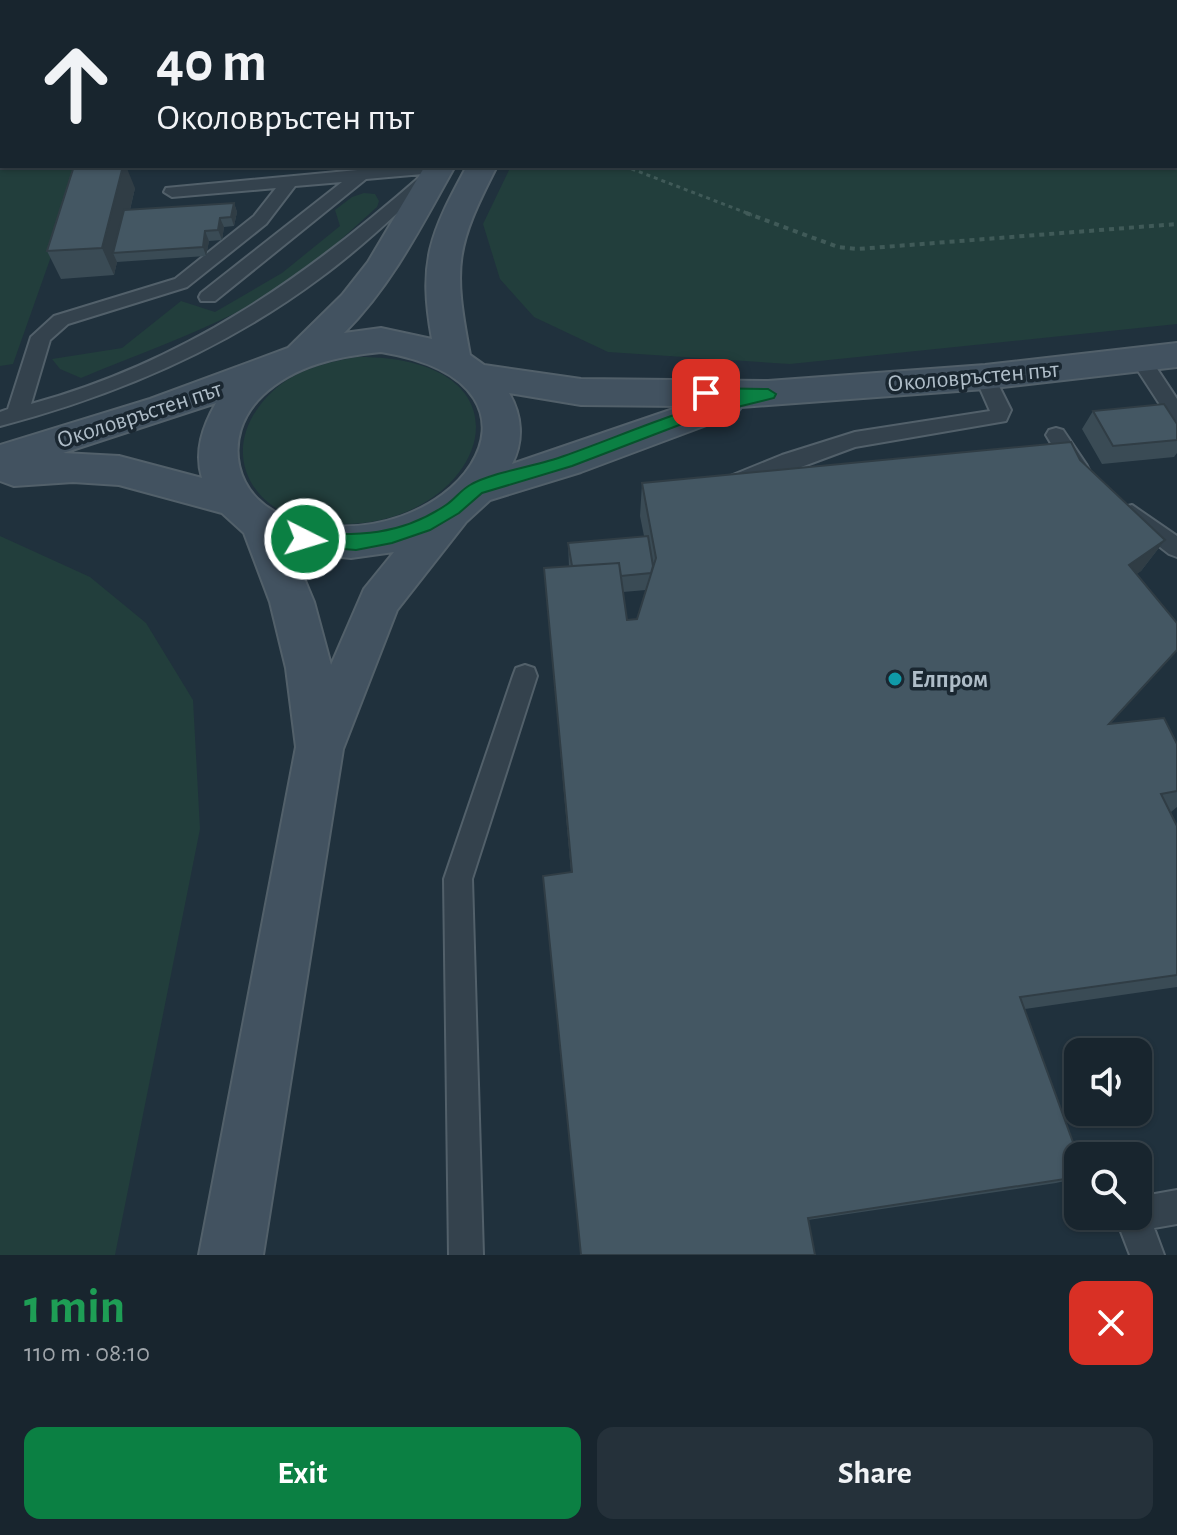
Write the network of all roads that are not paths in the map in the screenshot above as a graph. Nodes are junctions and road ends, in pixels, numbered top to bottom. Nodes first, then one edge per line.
1 (431, 168) edge
2 (439, 168) edge
3 (439, 168) edge
4 (481, 168) edge
5 (360, 176) junction
6 (290, 182) junction
7 (172, 192) dead end
8 (208, 297) dead end
9 (1177, 355) edge
10 (1141, 360) junction
11 (289, 361) junction
12 (466, 367) junction
13 (985, 377) junction
14 (768, 394) junction
15 (1177, 415) edge
16 (8, 417) edge
17 (1056, 435) dead end
18 (0, 459) edge
19 (0, 472) edge
20 (1096, 484) edge
21 (728, 486) edge
22 (465, 499) junction
23 (1119, 502) edge
24 (248, 512) junction
25 (1177, 548) edge
26 (525, 676) dead end
27 (319, 749) junction
28 (1177, 1207) edge
29 (1152, 1211) edge
30 (1137, 1230) edge
31 (231, 1255) edge
32 (466, 1255) edge
33 (1147, 1255) edge

1 - 5 lane
2 - 11 main road
3 - 16 lane
4 - 12 main road
5 - 6 lane
5 - 8 lane
6 - 7 lane
6 - 16 lane
9 - 10 main road, Околовръстен път
10 - 13 main road, Околовръстен път
10 - 15 lane
11 - 12 main road
11 - 18 main road, Околовръстен път
11 - 24 main road
12 - 14 main road, Околовръстен път
12 - 22 main road
13 - 14 main road, Околовръстен път
13 - 21 lane
14 - 22 main road, Околовръстен път
17 - 20 lane
19 - 24 main road, Околовръстен път
22 - 24 main road
22 - 27 main road
23 - 25 lane
24 - 27 main road
26 - 32 lane
27 - 31 main road
28 - 29 lane
30 - 33 lane

